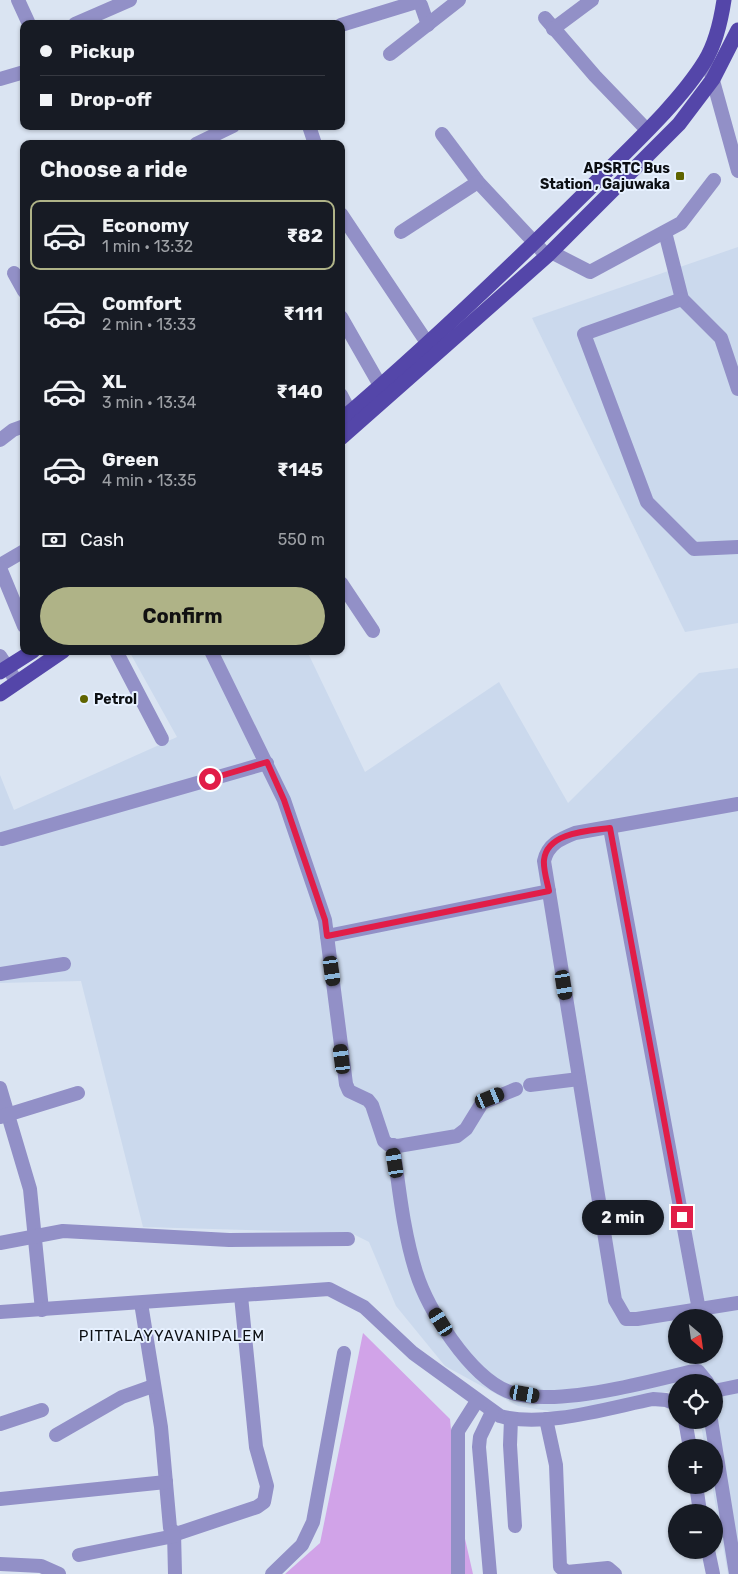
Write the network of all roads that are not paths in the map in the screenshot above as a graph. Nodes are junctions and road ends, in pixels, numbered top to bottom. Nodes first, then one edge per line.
1 (18, 0) edge
2 (129, 0) edge
3 (459, 0) edge
4 (592, 0) edge
5 (724, 0) edge
6 (27, 20) edge
7 (84, 20) edge
8 (345, 24) edge
9 (428, 25) junction
10 (738, 30) edge
11 (390, 54) dead end
12 (707, 59) junction
13 (20, 73) edge
14 (0, 79) edge
15 (713, 79) junction
16 (225, 130) edge
17 (647, 130) junction
18 (442, 134) dead end
19 (204, 140) edge
20 (738, 171) edge
21 (714, 180) dead end
22 (478, 182) junction
23 (345, 220) edge
24 (401, 232) dead end
25 (664, 232) junction
26 (538, 239) junction
27 (551, 252) junction
28 (512, 265) junction
29 (14, 273) dead end
30 (522, 278) junction
31 (20, 284) edge
32 (682, 299) junction
33 (345, 324) edge
34 (431, 349) junction
35 (381, 386) junction
36 (738, 389) edge
37 (346, 416) edge
38 (20, 427) edge
39 (345, 434) edge
40 (0, 440) edge
41 (738, 547) edge
42 (20, 554) edge
43 (0, 566) edge
44 (345, 589) edge
45 (20, 616) edge
46 (374, 631) dead end
47 (25, 655) edge
48 (57, 655) edge
49 (118, 655) edge
50 (212, 655) edge
51 (2, 666) edge
52 (17, 682) junction
53 (0, 694) edge
54 (162, 739) dead end
55 (267, 762) junction
56 (738, 804) edge
57 (610, 828) junction
58 (2, 839) dead end
59 (549, 891) junction
60 (327, 936) junction
61 (64, 964) dead end
62 (0, 974) edge
63 (580, 1079) junction
64 (530, 1085) dead end
65 (0, 1088) edge
66 (516, 1089) dead end
67 (78, 1092) dead end
68 (3, 1116) edge
69 (393, 1145) junction
70 (35, 1237) junction
71 (348, 1239) dead end
72 (0, 1243) edge
73 (241, 1296) junction
74 (141, 1303) junction
75 (738, 1303) edge
76 (700, 1309) edge
77 (705, 1309) edge
78 (42, 1310) junction
79 (0, 1312) edge
80 (668, 1315) edge
81 (344, 1353) dead end
82 (680, 1374) edge
83 (700, 1374) edge
84 (668, 1376) edge
85 (153, 1386) junction
86 (738, 1386) edge
87 (723, 1388) edge
88 (478, 1401) junction
89 (668, 1401) edge
90 (42, 1410) dead end
91 (492, 1412) junction
92 (511, 1419) junction
93 (546, 1419) junction
94 (0, 1424) edge
95 (712, 1429) edge
96 (56, 1435) dead end
97 (166, 1482) junction
98 (0, 1499) edge
99 (515, 1526) dead end
100 (174, 1534) junction
101 (79, 1555) dead end
102 (710, 1559) edge
103 (0, 1564) edge
104 (561, 1572) edge
105 (60, 1574) edge
106 (175, 1574) edge
107 (272, 1574) edge
108 (458, 1574) edge
109 (490, 1574) edge
110 (615, 1574) edge
111 (713, 1574) edge
112 (736, 1574) edge

1 - 6 street
2 - 7 street
3 - 9 street
4 - 17 street
5 - 12 main road
8 - 9 street
9 - 11 street
10 - 15 main road
12 - 15 street
12 - 17 main road
13 - 14 street
15 - 20 street
15 - 27 main road
16 - 19 street
17 - 26 main road
18 - 22 street
21 - 25 street
22 - 24 street
22 - 26 street
23 - 34 street
25 - 27 street
25 - 32 street
26 - 27 street
26 - 28 main road
27 - 30 main road
28 - 30 street
28 - 34 main road
29 - 31 street
30 - 34 main road
32 - 36 street
32 - 41 street
33 - 35 street
34 - 35 main road
34 - 39 main road
35 - 37 main road
38 - 40 street
42 - 43 street
43 - 45 street
44 - 46 street
47 - 51 main road
48 - 52 main road
49 - 54 street
50 - 55 street
51 - 52 street
52 - 53 main road
55 - 58 street
55 - 60 street
56 - 57 street
57 - 59 street
57 - 76 street
59 - 60 street
59 - 63 street
60 - 69 street
61 - 62 street
63 - 64 street
63 - 80 street
65 - 68 street
66 - 69 street
67 - 68 street
68 - 70 street
69 - 84 street
70 - 71 street
70 - 72 street
70 - 78 street
73 - 74 street
73 - 88 street
73 - 100 street
74 - 78 street
74 - 85 street
75 - 77 street
78 - 79 street
81 - 107 street
82 - 83 street
85 - 96 street
85 - 97 street
86 - 87 street
88 - 91 street
88 - 108 street
89 - 93 street
90 - 94 street
91 - 92 street
91 - 109 street
92 - 93 street
92 - 99 street
93 - 104 street
95 - 112 street
97 - 98 street
97 - 100 street
100 - 101 street
100 - 106 street
102 - 111 street
103 - 105 street
104 - 110 street

